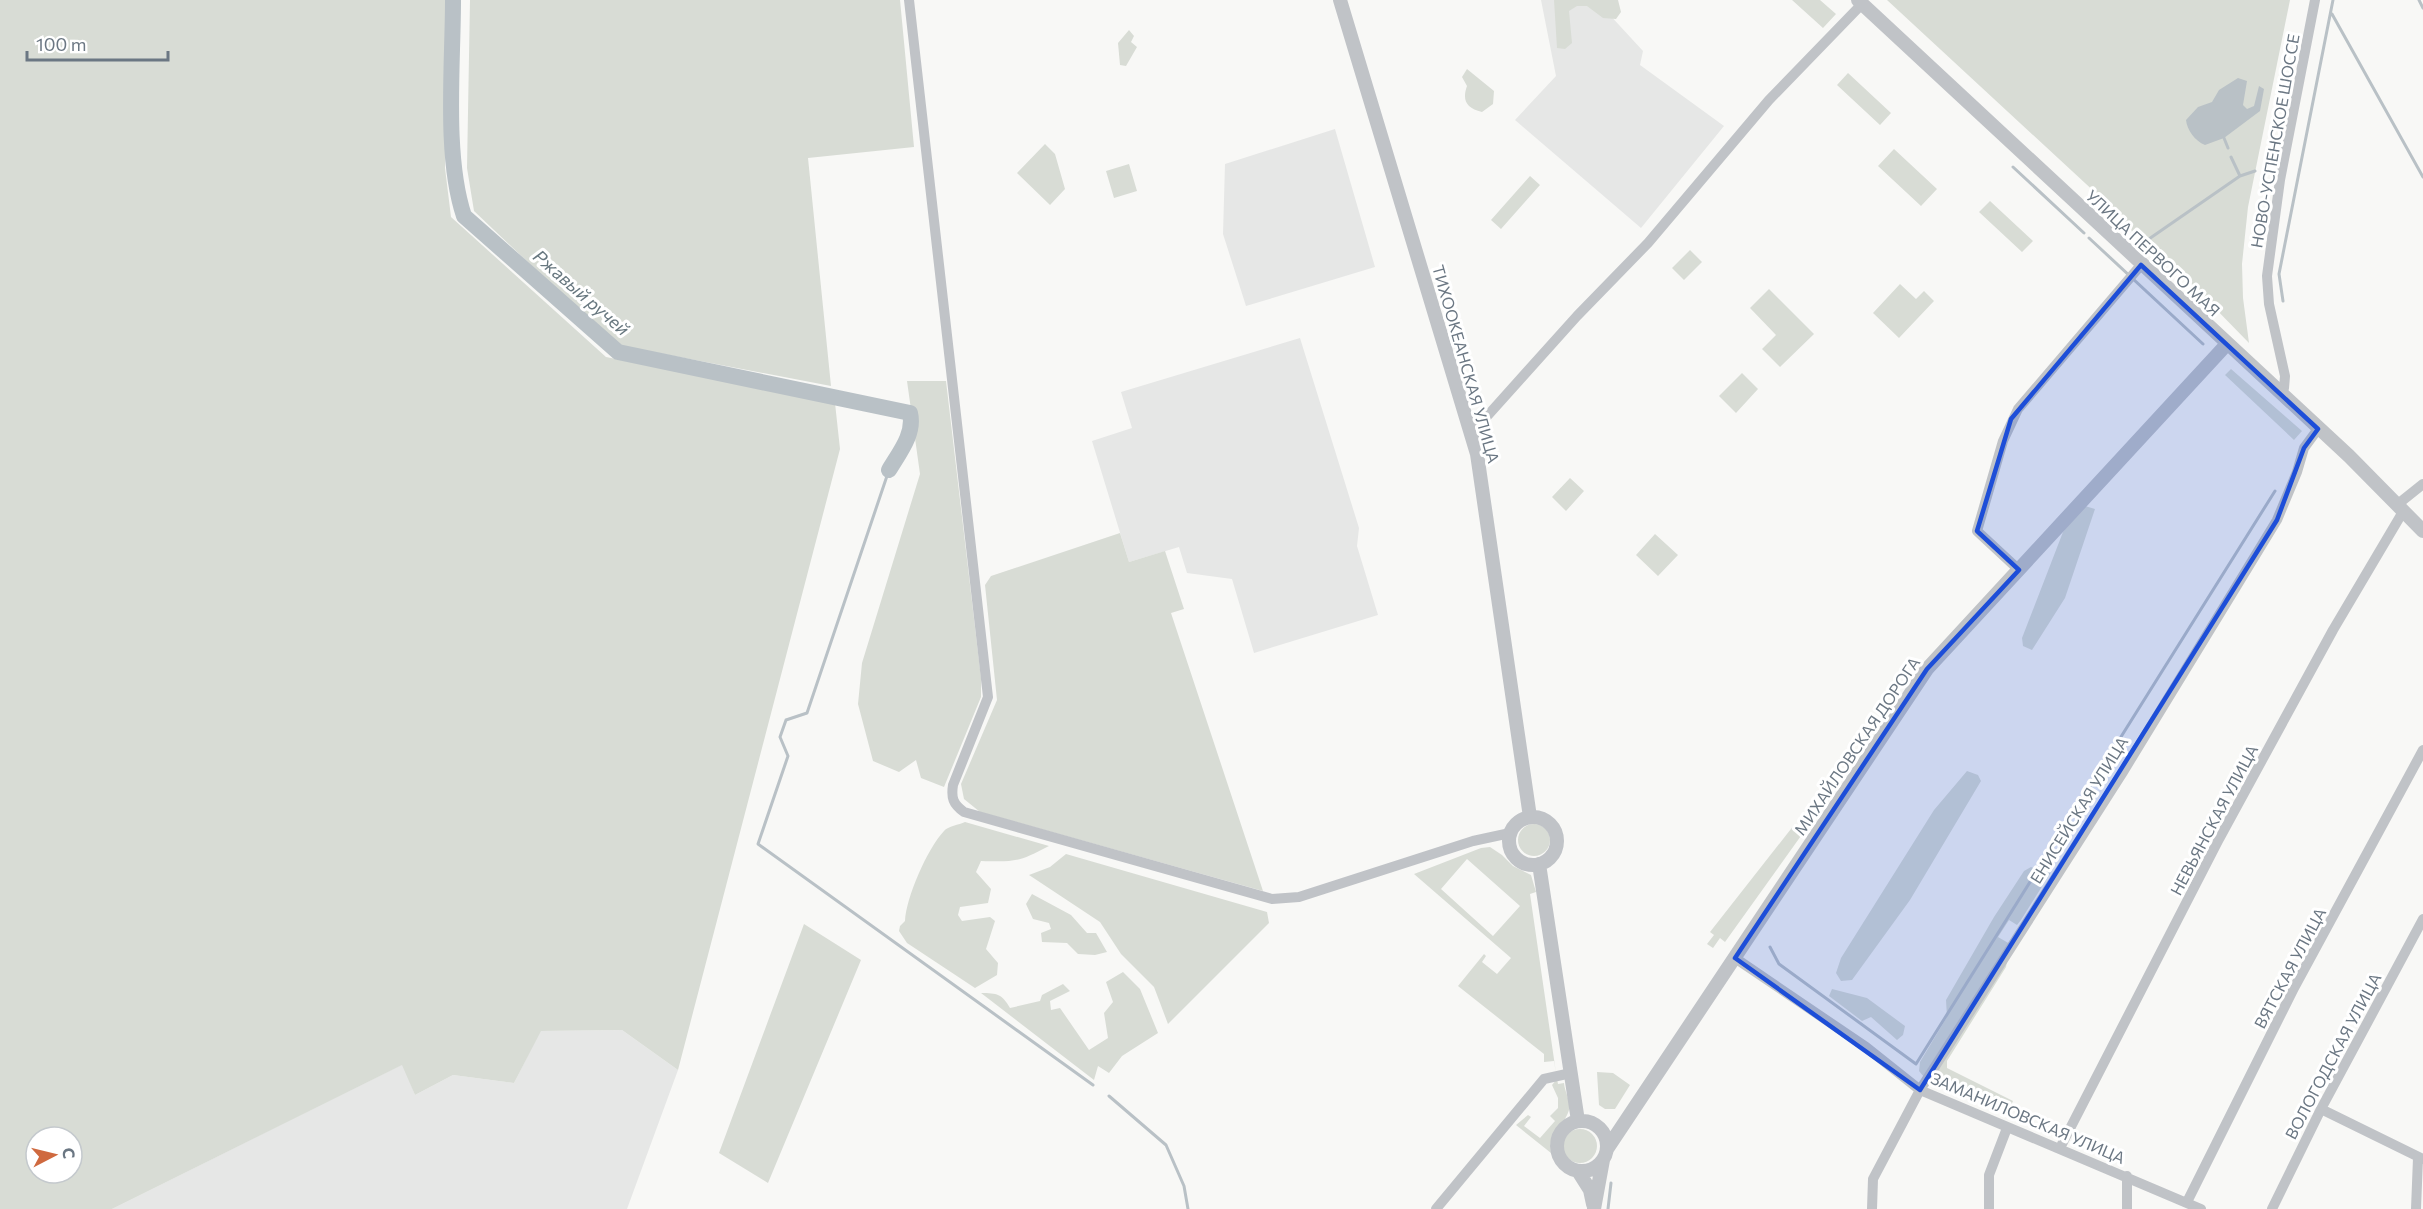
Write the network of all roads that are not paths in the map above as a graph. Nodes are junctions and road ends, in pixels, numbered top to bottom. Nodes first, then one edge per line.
1 (909, 0) edge
2 (1340, 0) edge
3 (2315, 0) edge
4 (1860, 2) edge
5 (2141, 265) junction
6 (2227, 344) junction
7 (2280, 393) junction
8 (2318, 429) junction
9 (1472, 433) junction
10 (2423, 484) edge
11 (2401, 507) junction
12 (2423, 531) edge
13 (2019, 570) junction
14 (2423, 750) edge
15 (1530, 817) junction
16 (1510, 833) junction
17 (1539, 864) junction
18 (2423, 919) edge
19 (1735, 958) junction
20 (1571, 1073) junction
21 (1920, 1090) junction
22 (2321, 1109) junction
23 (1628, 1119) junction
24 (1578, 1121) junction
25 (1595, 1125) junction
26 (2007, 1128) junction
27 (2060, 1148) junction
28 (1605, 1154) junction
29 (2421, 1158) edge
30 (1578, 1171) junction
31 (2127, 1176) junction
32 (2187, 1202) junction
33 (1436, 1209) edge
34 (1594, 1209) edge
35 (1872, 1209) edge
36 (1989, 1209) edge
37 (2127, 1209) edge
38 (2201, 1209) edge
39 (2272, 1209) edge
40 (2416, 1209) edge

1 - 16 street
2 - 9 street, ТИХООКЕАНСКАЯ УЛИЦА
3 - 7 street, НОВО-УСПЕНСКОЕ ШОССЕ
4 - 5 street, УЛИЦА ПЕРВОГО МАЯ
4 - 9 street
5 - 6 street, УЛИЦА ПЕРВОГО МАЯ
5 - 13 street
6 - 7 street, УЛИЦА ПЕРВОГО МАЯ
6 - 13 street, МИХАЙЛОВСКАЯ ДОРОГА
7 - 8 street, УЛИЦА ПЕРВОГО МАЯ
8 - 11 street, УЛИЦА ПЕРВОГО МАЯ
8 - 21 street, ЕНИСЕЙСКАЯ УЛИЦА
9 - 15 street, ТИХООКЕАНСКАЯ УЛИЦА
10 - 11 street
11 - 12 street, УЛИЦА ПЕРВОГО МАЯ
11 - 27 street, НЕВЬЯНСКАЯ УЛИЦА
13 - 19 street, МИХАЙЛОВСКАЯ ДОРОГА
14 - 32 street, ВЯТСКАЯ УЛИЦА
15 - 16 street
15 - 17 street
16 - 17 street
17 - 20 street
18 - 22 street, ВОЛОГОДСКАЯ УЛИЦА
19 - 21 street, ЗАМАНИЛОВСКАЯ УЛИЦА
19 - 23 street, МИХАЙЛОВСКАЯ ДОРОГА
20 - 24 street
20 - 33 street
21 - 26 street, ЗАМАНИЛОВСКАЯ УЛИЦА
21 - 35 street, ЕНИСЕЙСКАЯ УЛИЦА
22 - 29 street
22 - 39 street, ВОЛОГОДСКАЯ УЛИЦА
23 - 25 street
23 - 28 street, МИХАЙЛОВСКАЯ ДОРОГА
24 - 25 street
24 - 30 street
25 - 28 street
26 - 27 street, ЗАМАНИЛОВСКАЯ УЛИЦА
26 - 36 street
27 - 31 street, ЗАМАНИЛОВСКАЯ УЛИЦА
28 - 30 street
28 - 34 street, МИХАЙЛОВСКАЯ ДОРОГА
29 - 40 street
30 - 34 street, МИХАЙЛОВСКАЯ ДОРОГА
31 - 32 street, ЗАМАНИЛОВСКАЯ УЛИЦА
31 - 37 street
32 - 38 street, ЗАМАНИЛОВСКАЯ УЛИЦА

